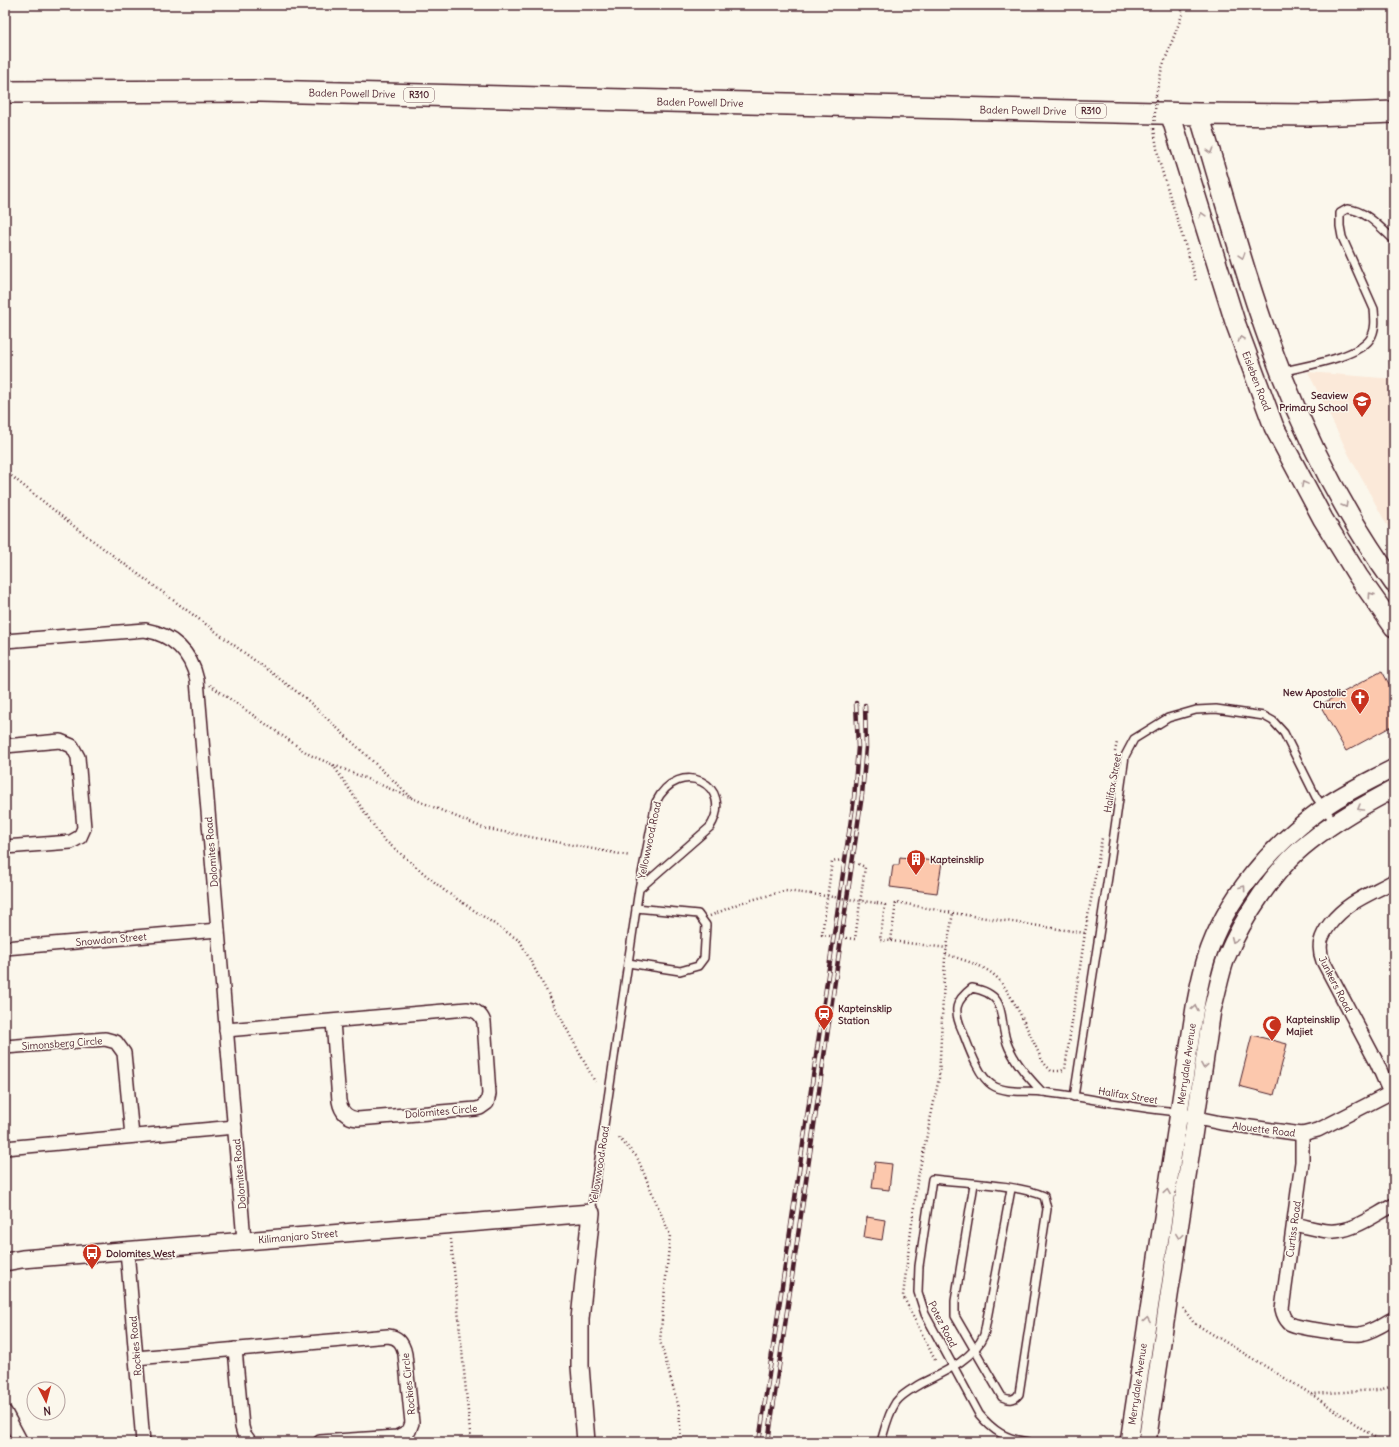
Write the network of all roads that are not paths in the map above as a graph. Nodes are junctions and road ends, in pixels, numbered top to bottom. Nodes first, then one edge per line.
1 (5, 92) edge
2 (1394, 112) edge
3 (1170, 113) junction
4 (1199, 114) junction
5 (1394, 240) edge
6 (1280, 372) junction
7 (1394, 583) edge
8 (1394, 627) edge
9 (5, 641) edge
10 (5, 746) edge
11 (1394, 768) edge
12 (1394, 789) edge
13 (1324, 808) junction
14 (1335, 823) junction
15 (5, 847) edge
16 (1393, 883) edge
17 (639, 889) junction
18 (636, 908) junction
19 (218, 930) junction
20 (5, 948) edge
21 (628, 963) junction
22 (333, 1020) junction
23 (226, 1030) junction
24 (5, 1047) edge
25 (1042, 1092) junction
26 (1392, 1092) edge
27 (1074, 1097) junction
28 (1179, 1114) junction
29 (1196, 1118) junction
30 (235, 1127) junction
31 (1302, 1134) junction
32 (132, 1136) junction
33 (5, 1148) edge
34 (974, 1184) junction
35 (1011, 1189) junction
36 (1394, 1205) edge
37 (591, 1213) junction
38 (1294, 1224) junction
39 (244, 1240) junction
40 (127, 1250) junction
41 (5, 1262) edge
42 (1394, 1318) edge
43 (235, 1349) junction
44 (975, 1350) junction
45 (136, 1358) junction
46 (954, 1366) junction
47 (5, 1412) edge
48 (21, 1442) edge
49 (143, 1442) edge
50 (250, 1442) edge
51 (320, 1442) edge
52 (586, 1442) edge
53 (881, 1442) edge
54 (1028, 1442) edge
55 (1129, 1442) edge
56 (1147, 1442) edge

1 - 3 main road, Baden Powell Drive / R310
2 - 4 main road, Baden Powell Drive / R310
3 - 4 main road, Baden Powell Drive / R310
8 -> 3 main road, Eisleben Road
4 -> 6 main road
5 - 6 lane
6 -> 7 main road
9 - 19 street, Dolomites Road
10 - 15 street
11 - 13 street, Merrydale Avenue
12 -> 14 street, Merrydale Avenue
13 - 14 lane, Halifax Street
13 - 27 lane, Halifax Street
28 -> 13 street, Merrydale Avenue
14 -> 29 street, Merrydale Avenue
16 - 26 street, Junkers Road
17 - 17 lane, Yellowwood Road
17 - 18 lane, Yellowwood Road
18 - 21 lane, Yellowwood Road
18 - 21 lane
19 - 20 street, Snowdon Street
19 - 23 street, Dolomites Road
21 - 37 lane, Yellowwood Road
22 - 22 street, Dolomites Circle
22 - 23 street, Dolomites Circle
23 - 30 street, Dolomites Road
24 - 32 street, Simonsberg Circle
25 - 25 lane, Halifax Street
25 - 27 lane, Halifax Street
26 - 31 street, Alouette Road
27 - 28 lane, Halifax Street
28 - 29 street, Alouette Road
55 -> 28 street, Merrydale Avenue
29 - 31 street, Alouette Road
29 -> 56 street, Merrydale Avenue
30 - 32 street
30 - 39 street, Dolomites Road
31 - 38 street, Curtiss Road
32 - 33 street
34 - 35 lane
34 - 44 lane
34 - 46 lane, Potez Road
35 - 44 lane
35 - 44 lane
36 - 38 street
37 - 39 street, Kilimanjaro Street
37 - 52 street, Yellowwood Road
38 - 42 street, Curtiss Road
39 - 40 street, Kilimanjaro Street
40 - 41 street, Kilimanjaro Street
40 - 45 street, Rockies Road
43 - 45 street, Rockies Circle
43 - 50 street
43 - 51 street, Rockies Circle
44 - 46 lane
45 - 49 street, Rockies Road
46 - 53 lane
46 - 54 lane, Potez Road
47 - 48 street

